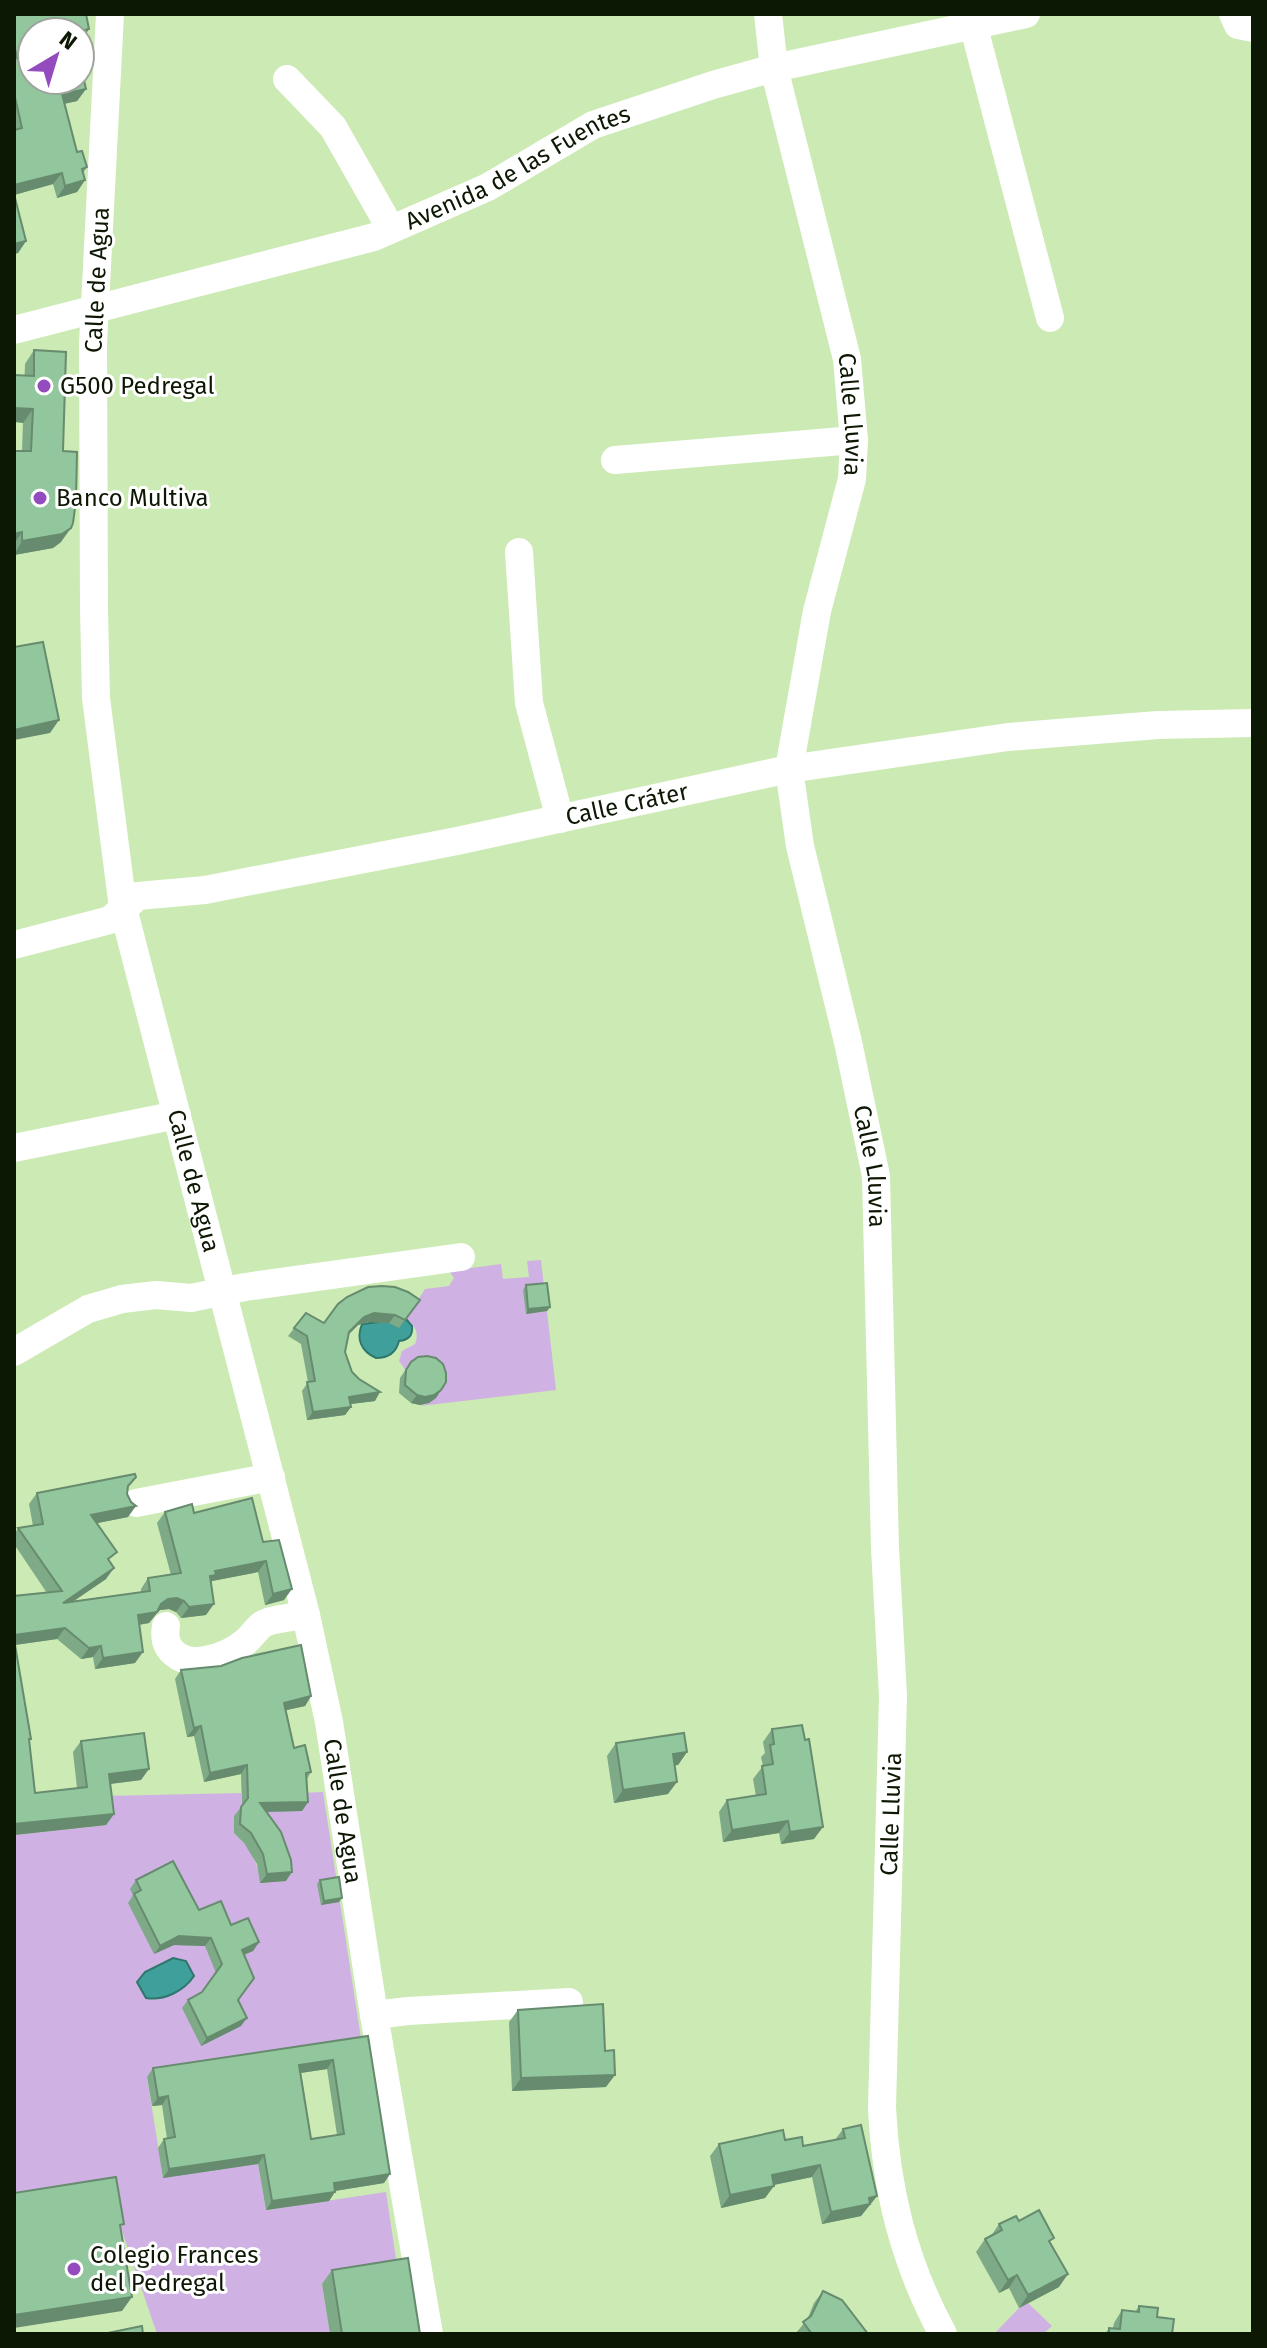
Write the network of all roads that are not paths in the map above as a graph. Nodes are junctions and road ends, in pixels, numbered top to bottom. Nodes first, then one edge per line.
1 (110, 14) edge
2 (768, 14) edge
3 (1026, 14) edge
4 (1233, 14) edge
5 (973, 24) junction
6 (1253, 28) edge
7 (774, 68) junction
8 (287, 79) dead end
9 (391, 229) junction
10 (95, 307) junction
11 (1050, 318) dead end
12 (14, 330) edge
13 (854, 440) junction
14 (615, 460) dead end
15 (519, 552) dead end
16 (1253, 723) edge
17 (789, 769) junction
18 (560, 819) junction
19 (123, 908) junction
20 (14, 945) edge
21 (177, 1115) junction
22 (14, 1148) edge
23 (461, 1257) dead end
24 (223, 1292) junction
25 (14, 1352) edge
26 (271, 1477) junction
27 (136, 1503) edge
28 (306, 1615) junction
29 (166, 1626) dead end
30 (569, 2002) dead end
31 (374, 2015) junction
32 (429, 2334) edge
33 (943, 2334) edge

1 - 10 street, Calle de Agua
2 - 7 street, Calle Lluvia
3 - 5 street, Avenida de las Fuentes
4 - 6 street
5 - 7 street, Avenida de las Fuentes
5 - 11 street
7 - 9 street, Avenida de las Fuentes
7 - 13 street, Calle Lluvia
8 - 9 street
9 - 10 street, Avenida de las Fuentes
10 - 12 street, Avenida de las Fuentes
10 - 19 street, Calle de Agua
13 - 14 street
13 - 17 street, Calle Lluvia
15 - 18 street
16 - 17 street, Calle Cráter
17 - 18 street, Calle Cráter
17 - 33 street, Calle Lluvia
18 - 19 street, Calle Cráter
19 - 20 street, Calle Cráter
19 - 21 street, Calle de Agua
21 - 22 street
21 - 24 street, Calle de Agua
23 - 24 street
24 - 25 street
24 - 26 street, Calle de Agua
26 - 27 street
26 - 28 street, Calle de Agua
28 - 29 street
28 - 31 street, Calle de Agua
30 - 31 street
31 - 32 street, Calle de Agua

